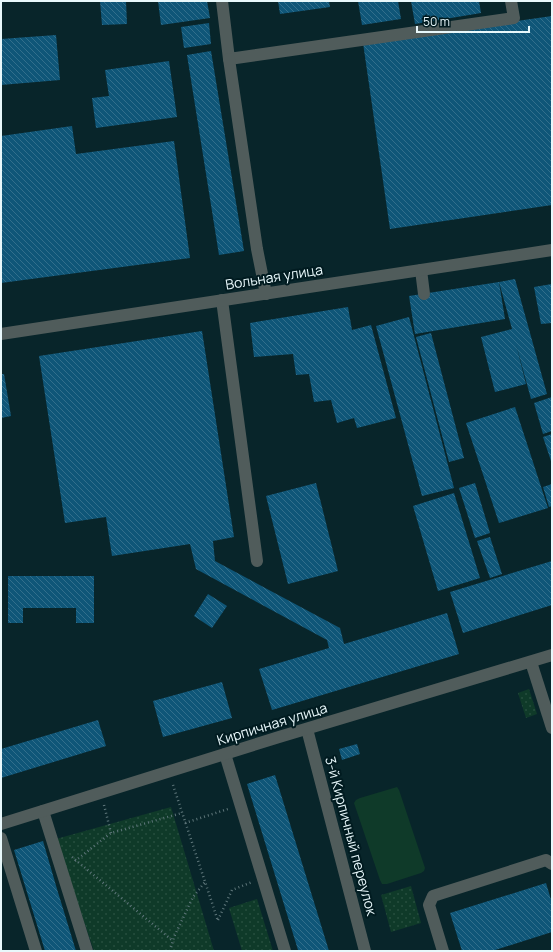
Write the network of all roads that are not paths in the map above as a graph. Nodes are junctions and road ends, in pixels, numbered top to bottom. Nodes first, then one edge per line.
1 (222, 1) edge
2 (511, 1) edge
3 (229, 59) junction
4 (552, 250) edge
5 (421, 270) junction
6 (266, 294) junction
7 (424, 294) dead end
8 (222, 300) junction
9 (1, 334) edge
10 (257, 561) dead end
11 (552, 656) edge
12 (531, 662) junction
13 (552, 728) edge
14 (307, 729) junction
15 (224, 754) junction
16 (43, 811) junction
17 (1, 824) edge
18 (1, 838) edge
19 (552, 864) edge
20 (36, 951) edge
21 (87, 951) edge
22 (285, 951) edge
23 (365, 951) edge
24 (443, 951) edge

1 - 3 street
2 - 3 street
3 - 6 street
4 - 5 street, Вольная улица
5 - 6 street, Вольная улица
5 - 7 street
6 - 8 street, Вольная улица
8 - 9 street, Вольная улица
8 - 10 street
11 - 12 street, Кирпичная улица
12 - 13 street
12 - 14 street, Кирпичная улица
14 - 15 street, Кирпичная улица
14 - 23 street, 3-й Кирпичный переулок
15 - 16 street, Кирпичная улица
15 - 22 street
16 - 17 street, Кирпичная улица
16 - 21 street
18 - 20 street
19 - 24 street

